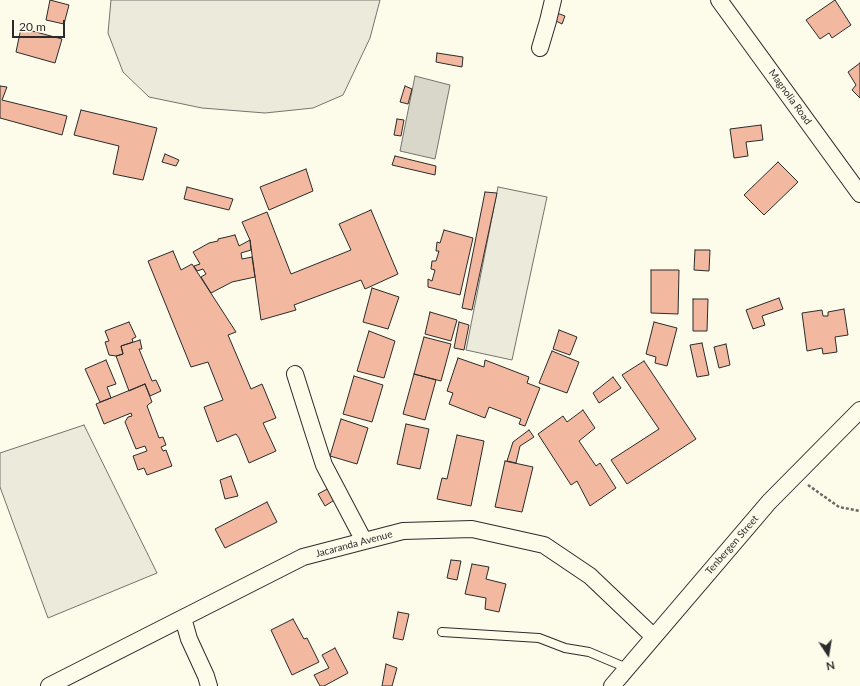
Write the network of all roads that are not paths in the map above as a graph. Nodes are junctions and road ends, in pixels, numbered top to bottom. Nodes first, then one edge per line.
1 (552, 0) edge
2 (719, 0) edge
3 (540, 48) dead end
4 (860, 194) edge
5 (296, 374) dead end
6 (860, 410) edge
7 (364, 541) junction
8 (183, 618) junction
9 (442, 632) dead end
10 (653, 636) junction
11 (627, 668) junction
12 (49, 686) edge
13 (209, 686) edge
14 (612, 686) edge

1 - 3 street
2 - 4 street, Magnolia Road
5 - 7 street
6 - 10 street, Tenbergen Street
7 - 8 street, Jacaranda Avenue
7 - 10 street, Jacaranda Avenue
8 - 12 street, Jacaranda Avenue
8 - 13 street
9 - 11 lane
10 - 11 street, Tenbergen Street
11 - 14 street, Tenbergen Street

